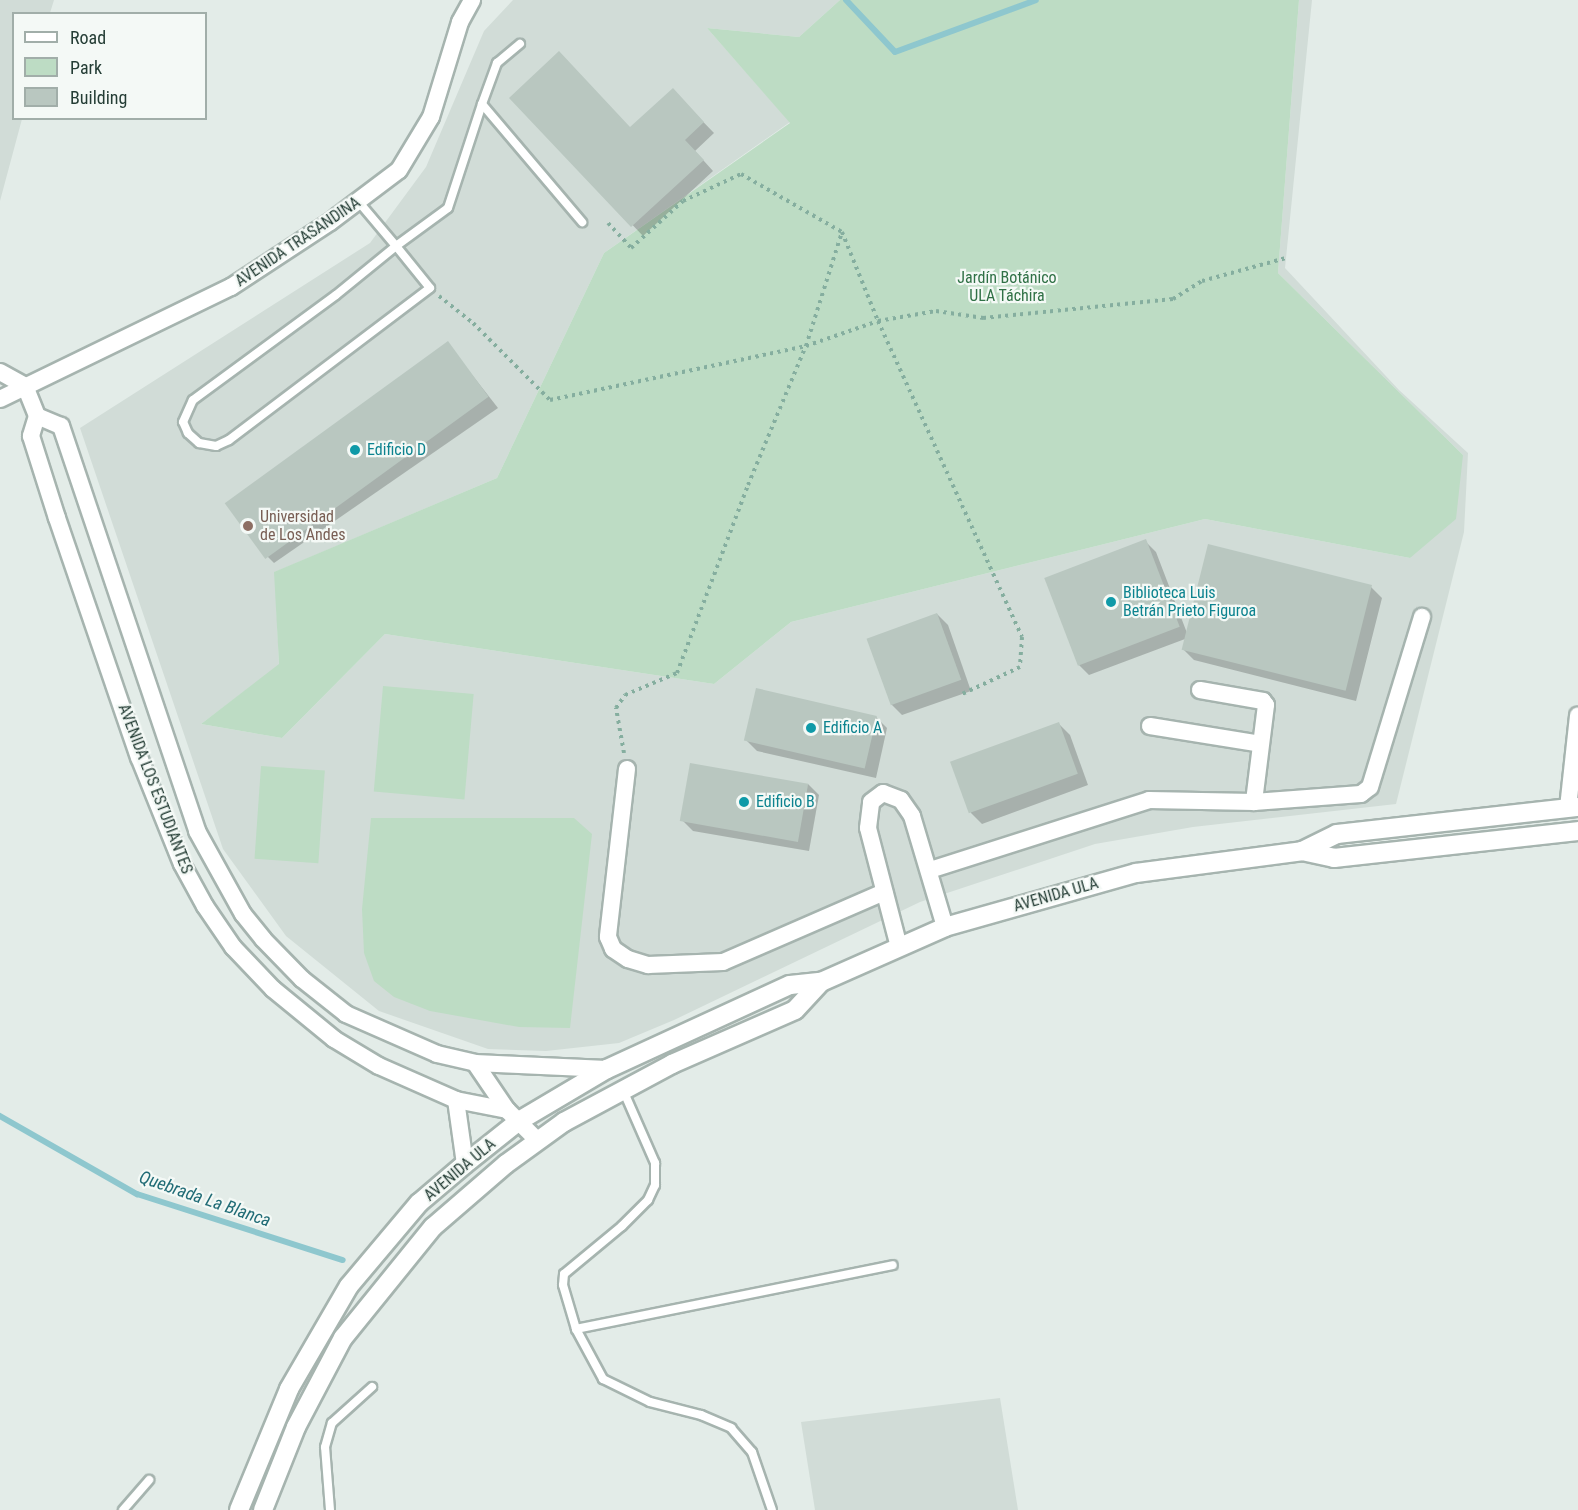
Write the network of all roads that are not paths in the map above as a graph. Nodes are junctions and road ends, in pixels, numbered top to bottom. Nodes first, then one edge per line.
1 (472, 0) edge
2 (520, 44) dead end
3 (482, 104) junction
4 (358, 201) junction
5 (582, 222) dead end
6 (396, 246) junction
7 (0, 372) edge
8 (25, 386) junction
9 (0, 399) edge
10 (37, 416) junction
11 (1422, 617) dead end
12 (1200, 690) dead end
13 (1578, 716) edge
14 (1149, 726) dead end
15 (1261, 744) junction
16 (627, 769) road end
17 (1254, 802) junction
18 (1573, 807) edge
19 (1578, 831) edge
20 (1302, 851) junction
21 (930, 870) junction
22 (884, 892) junction
23 (945, 927) junction
24 (899, 947) junction
25 (821, 982) junction
26 (475, 1063) junction
27 (607, 1069) junction
28 (623, 1088) junction
29 (456, 1100) junction
30 (513, 1115) junction
31 (537, 1140) junction
32 (465, 1164) junction
33 (893, 1264) dead end
34 (576, 1329) junction
35 (372, 1387) dead end
36 (149, 1480) dead end
37 (123, 1510) edge
38 (239, 1510) edge
39 (263, 1510) edge
40 (330, 1510) edge
41 (772, 1510) edge

1 - 4 street, AVENIDA TRASANDINA
2 - 3 lane
3 - 5 lane
3 - 6 lane
4 - 6 lane
4 - 8 street, AVENIDA TRASANDINA
6 - 6 lane
7 - 8 street
8 - 9 street, AVENIDA TRASANDINA
8 - 10 street, AVENIDA LOS ESTUDIANTES
10 - 26 street, AVENIDA LOS ESTUDIANTES
10 - 29 street, AVENIDA LOS ESTUDIANTES
11 - 17 street
12 - 15 street
13 - 18 street
14 - 15 street
15 - 17 street
16 - 22 street
17 - 21 street
18 - 20 street, AVENIDA ULA
19 - 20 street, AVENIDA ULA
20 - 23 street, AVENIDA ULA
21 - 22 street
21 - 23 street
22 - 24 street
23 - 24 street, AVENIDA ULA
24 - 25 street, AVENIDA ULA
25 - 27 street, AVENIDA ULA
25 - 28 street, AVENIDA ULA
26 - 27 street, AVENIDA LOS ESTUDIANTES
26 - 30 street
27 - 30 street, AVENIDA ULA
28 - 31 street, AVENIDA ULA
28 - 34 lane
29 - 30 street, AVENIDA LOS ESTUDIANTES
29 - 32 street
30 - 31 street
30 - 32 street, AVENIDA ULA
31 - 39 street, AVENIDA ULA
32 - 38 street, AVENIDA ULA
33 - 34 lane
34 - 41 lane
35 - 40 lane
36 - 37 lane

